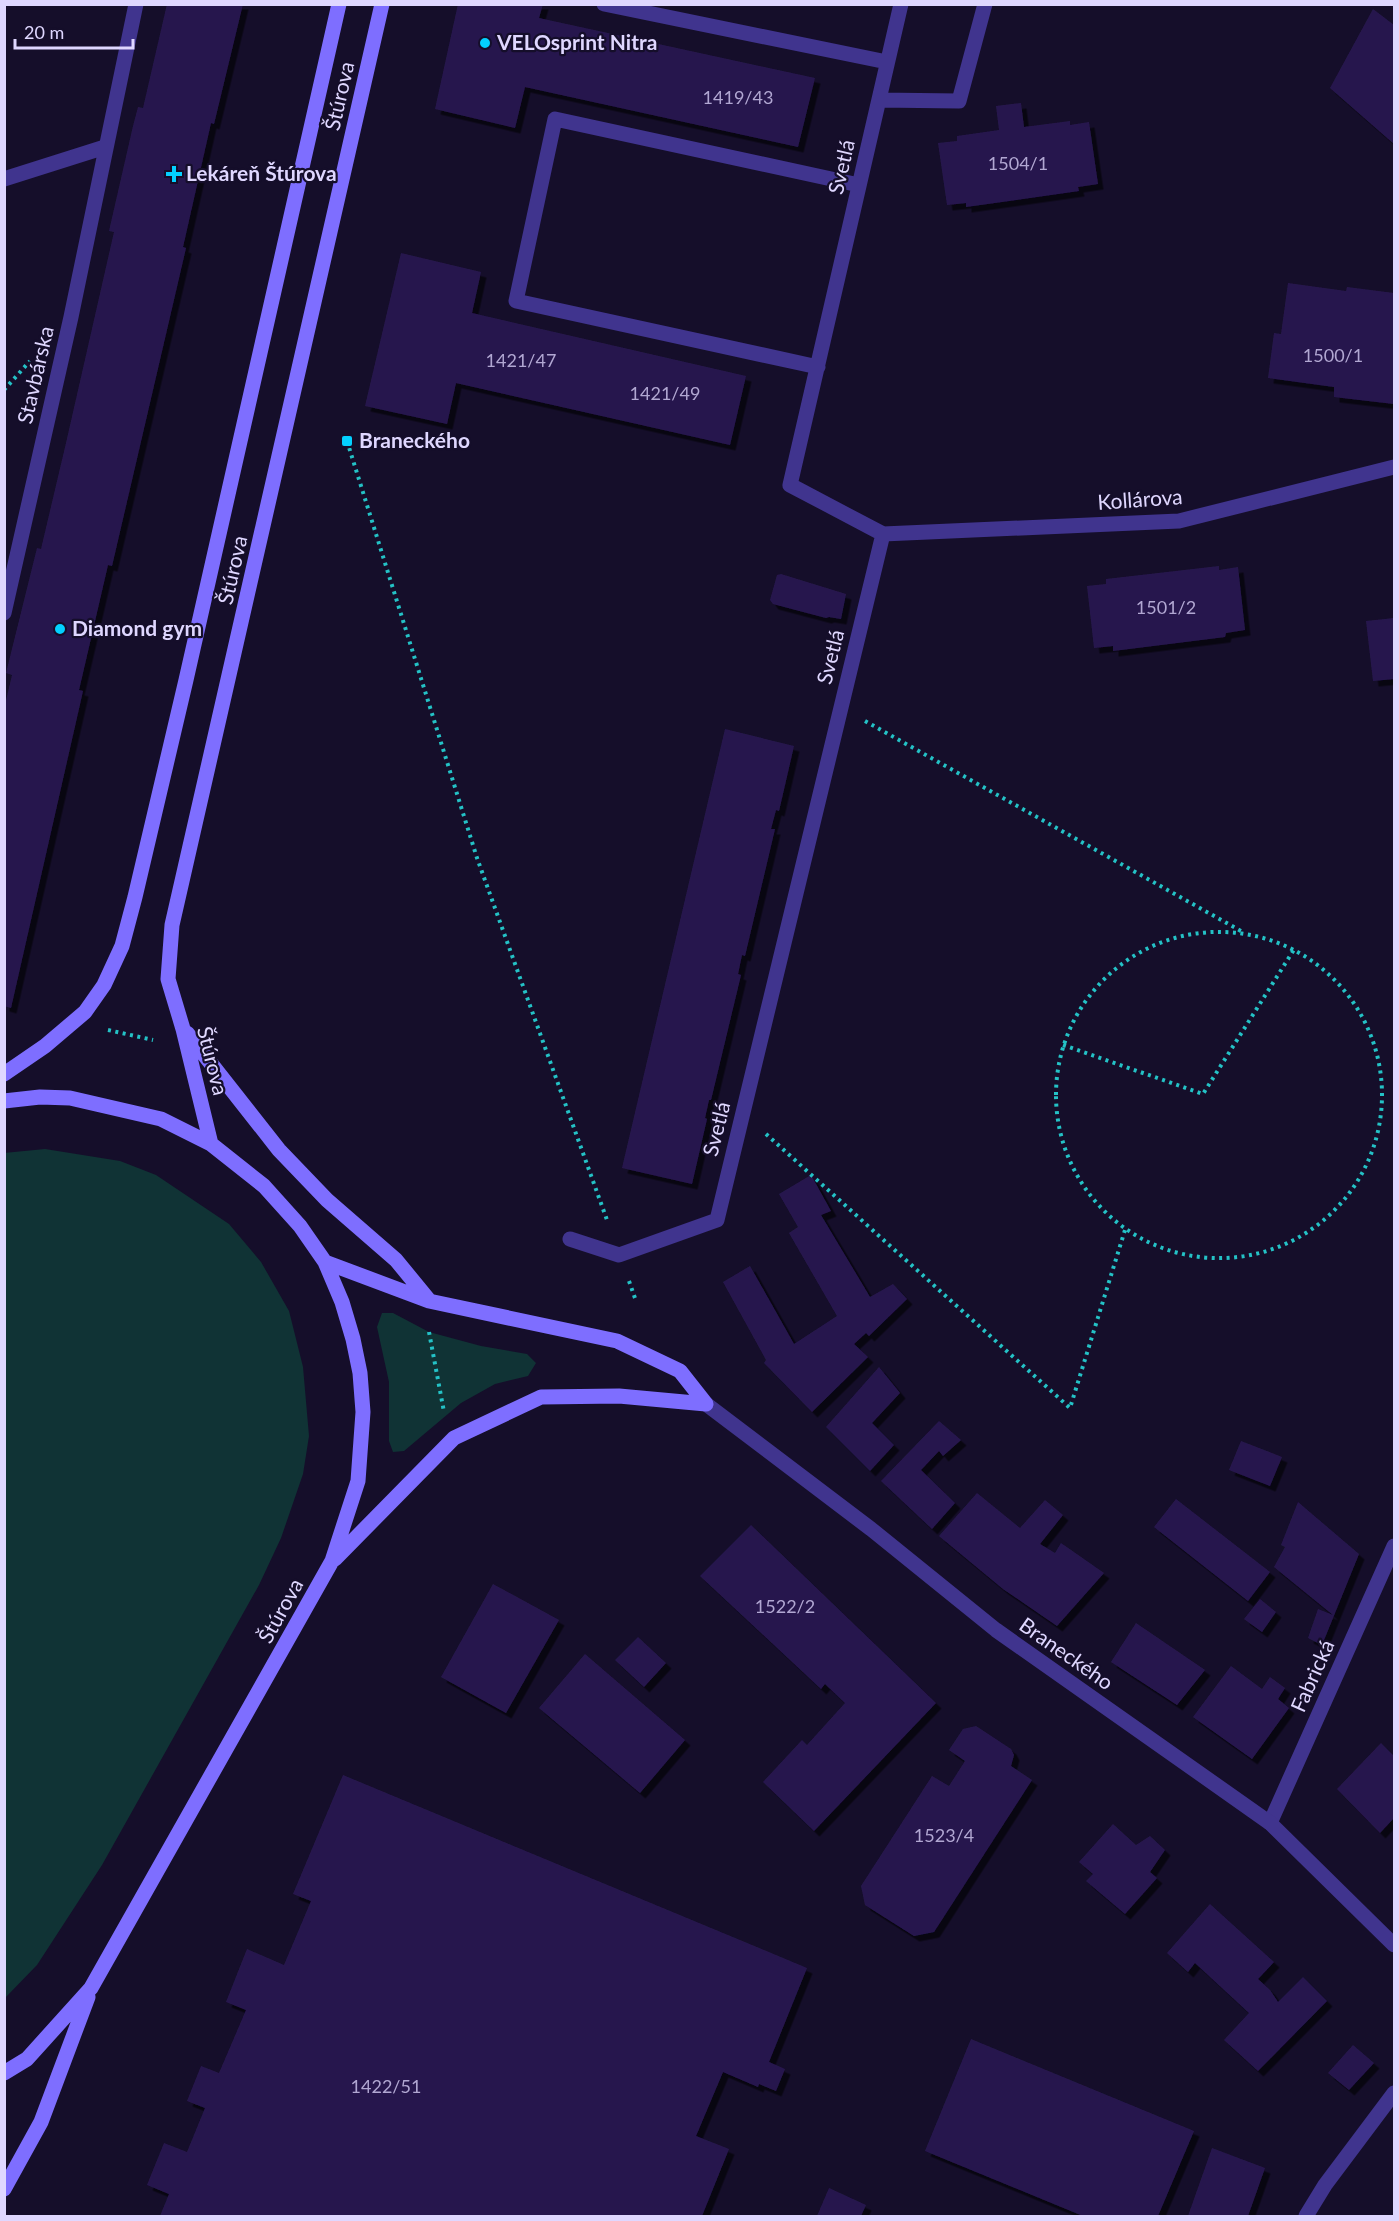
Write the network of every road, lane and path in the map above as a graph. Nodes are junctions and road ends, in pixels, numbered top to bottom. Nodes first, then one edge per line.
1 (136, 4) edge
2 (339, 4) edge
3 (382, 4) edge
4 (604, 4) edge
5 (901, 4) edge
6 (985, 4) edge
7 (887, 62) junction
8 (879, 100) junction
9 (105, 147) junction
10 (4, 179) edge
11 (859, 185) junction
12 (818, 367) junction
13 (347, 441) dead end
14 (1395, 467) edge
15 (883, 534) junction
16 (4, 613) edge
17 (841, 707) junction
18 (1243, 932) junction
19 (1295, 948) junction
20 (108, 1029) dead end
21 (183, 1029) junction
22 (153, 1040) dead end
23 (1063, 1045) junction
24 (4, 1074) edge
25 (4, 1101) edge
26 (743, 1113) junction
27 (211, 1144) junction
28 (1125, 1230) junction
29 (570, 1239) dead end
30 (619, 1255) junction
31 (325, 1262) junction
32 (429, 1301) junction
33 (636, 1301) dead end
34 (429, 1332) dead end
35 (706, 1404) junction
36 (445, 1416) dead end
37 (1395, 1546) edge
38 (333, 1561) junction
39 (1270, 1823) junction
40 (1395, 1945) edge
41 (91, 1988) junction
42 (4, 2073) edge
43 (1395, 2093) edge
44 (4, 2189) edge
45 (1306, 2217) edge

1 - 9 street, Stavbárska
2 - 24 main road, Štúrova
3 - 21 main road, Štúrova
4 - 7 street
5 - 7 street, Svetlá
6 - 8 street
7 - 8 street, Svetlá
8 - 11 street, Svetlá
9 - 10 street
9 - 16 street, Stavbárska
11 - 12 street, Svetlá
11 - 12 street
12 - 15 street, Svetlá
13 - 30 path
14 - 15 street, Kollárova
15 - 17 street, Svetlá
17 - 18 path
17 - 26 street, Svetlá
18 - 19 path
18 - 23 path
19 - 23 path
19 - 28 path
20 - 22 path
21 - 27 main road, Štúrova
21 - 32 main road
23 - 28 path
25 - 27 main road, Štúrova
26 - 28 path
26 - 30 street, Svetlá
27 - 31 main road, Štúrova
29 - 30 street
30 - 33 path
31 - 32 main road
31 - 38 main road, Štúrova
32 - 35 main road
34 - 36 path
35 - 38 main road
35 - 39 street, Braneckého
37 - 39 street, Fabrická
38 - 41 main road, Štúrova
39 - 40 street, Braneckého
41 - 42 main road, Štúrova
41 - 44 main road
43 - 45 street

